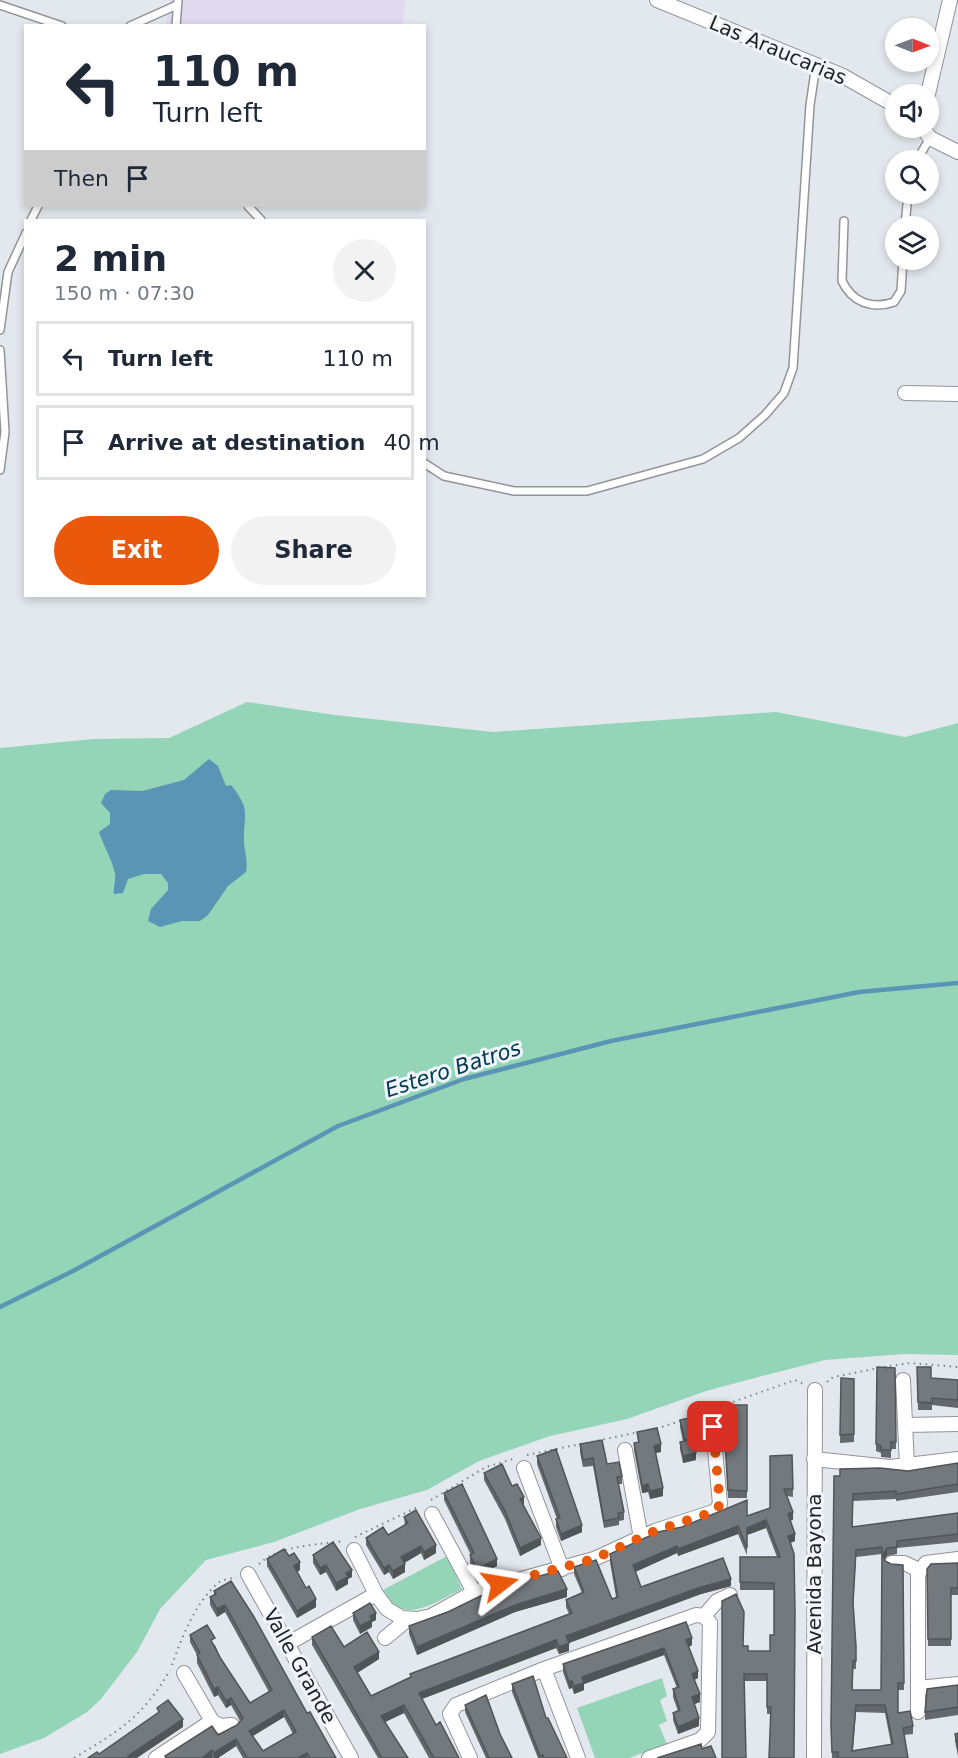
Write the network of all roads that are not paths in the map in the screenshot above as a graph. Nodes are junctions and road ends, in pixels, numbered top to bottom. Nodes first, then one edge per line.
1 (657, 0) edge
2 (950, 0) edge
3 (178, 2) edge
4 (0, 5) edge
5 (56, 24) edge
6 (134, 24) edge
7 (177, 24) edge
8 (816, 65) junction
9 (930, 84) edge
10 (885, 100) edge
11 (935, 138) edge
12 (958, 152) edge
13 (249, 207) edge
14 (260, 219) edge
15 (844, 221) dead end
16 (24, 237) edge
17 (902, 270) edge
18 (0, 330) edge
19 (0, 350) edge
20 (904, 393) dead end
21 (958, 394) edge
22 (426, 464) edge
23 (0, 470) edge
24 (903, 1380) dead end
25 (815, 1390) road end
26 (958, 1424) edge
27 (905, 1425) junction
28 (713, 1427) dead end
29 (625, 1450) dead end
30 (814, 1458) junction
31 (958, 1459) edge
32 (907, 1466) junction
33 (524, 1468) dead end
34 (432, 1514) dead end
35 (641, 1538) junction
36 (354, 1550) dead end
37 (958, 1559) edge
38 (892, 1563) edge
39 (562, 1569) junction
40 (919, 1570) junction
41 (248, 1574) road end
42 (474, 1592) junction
43 (376, 1594) junction
44 (730, 1595) edge
45 (704, 1616) junction
46 (408, 1619) junction
47 (384, 1638) dead end
48 (287, 1644) junction
49 (544, 1669) junction
50 (184, 1673) dead end
51 (958, 1684) edge
52 (918, 1688) junction
53 (918, 1712) dead end
54 (212, 1721) junction
55 (232, 1725) edge
56 (156, 1758) edge
57 (351, 1758) edge
58 (470, 1758) edge
59 (578, 1758) edge
60 (649, 1758) edge
61 (814, 1758) edge

1 - 8 street, Las Araucarias
2 - 9 street
3 - 6 lane
3 - 7 lane
4 - 5 lane
8 - 10 street, Las Araucarias
8 - 22 lane
11 - 12 street
13 - 14 lane
15 - 17 lane
16 - 18 lane
19 - 23 lane
20 - 21 street
24 - 27 street
25 - 30 street, Avenida Bayona
26 - 27 street
27 - 32 street
28 - 35 street
29 - 35 street
30 - 32 street
30 - 61 street, Avenida Bayona
31 - 32 street
33 - 39 street
34 - 42 street
35 - 39 street
36 - 43 street
37 - 40 street
38 - 40 street
39 - 42 street
40 - 52 street
41 - 48 street, Valle Grande
42 - 46 street
43 - 46 street
43 - 48 street
44 - 45 street
45 - 49 street
45 - 60 street
46 - 47 street
48 - 57 street, Valle Grande
49 - 58 street
49 - 59 street
50 - 54 street
51 - 52 street
52 - 53 street
54 - 55 street
54 - 56 street

